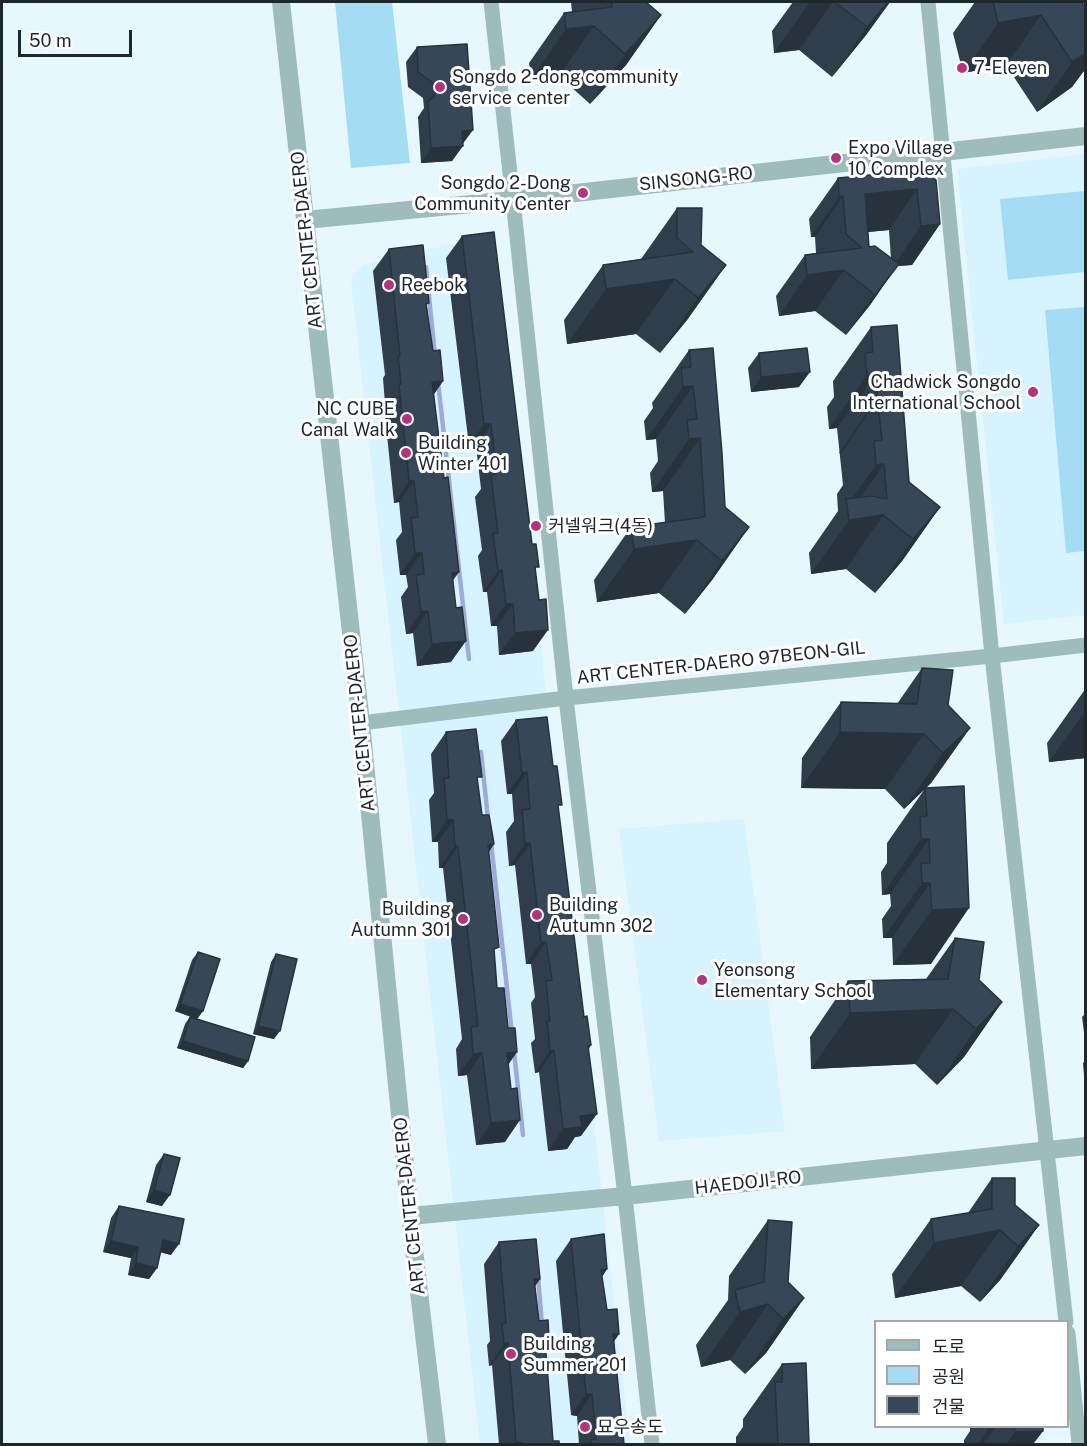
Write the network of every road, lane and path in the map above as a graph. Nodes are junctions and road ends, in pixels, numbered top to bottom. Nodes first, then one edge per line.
1 (280, 2) edge
2 (491, 2) edge
3 (928, 2) edge
4 (1086, 136) edge
5 (942, 152) junction
6 (513, 200) junction
7 (305, 220) junction
8 (1086, 645) edge
9 (992, 656) junction
10 (566, 698) junction
11 (361, 723) junction
12 (1086, 1146) edge
13 (1048, 1150) junction
14 (625, 1196) junction
15 (410, 1216) junction
16 (1066, 1320) edge
17 (1069, 1343) edge
18 (437, 1444) edge
19 (652, 1444) edge
20 (1079, 1444) edge

1 - 7 street, ART CENTER-DAERO
2 - 6 street
3 - 5 street
4 - 5 street, SINSONG-RO
5 - 6 street, SINSONG-RO
5 - 9 street
6 - 7 street, SINSONG-RO
6 - 10 street
7 - 11 street, ART CENTER-DAERO
8 - 9 street, ART CENTER-DAERO 97BEON-GIL
9 - 10 street, ART CENTER-DAERO 97BEON-GIL
9 - 13 street
10 - 11 street, ART CENTER-DAERO 97BEON-GIL
10 - 14 street
11 - 15 street, ART CENTER-DAERO
12 - 13 street, HAEDOJI-RO
13 - 14 street, HAEDOJI-RO
13 - 16 street
14 - 15 street, HAEDOJI-RO
14 - 19 street
15 - 18 street, ART CENTER-DAERO
17 - 20 street

